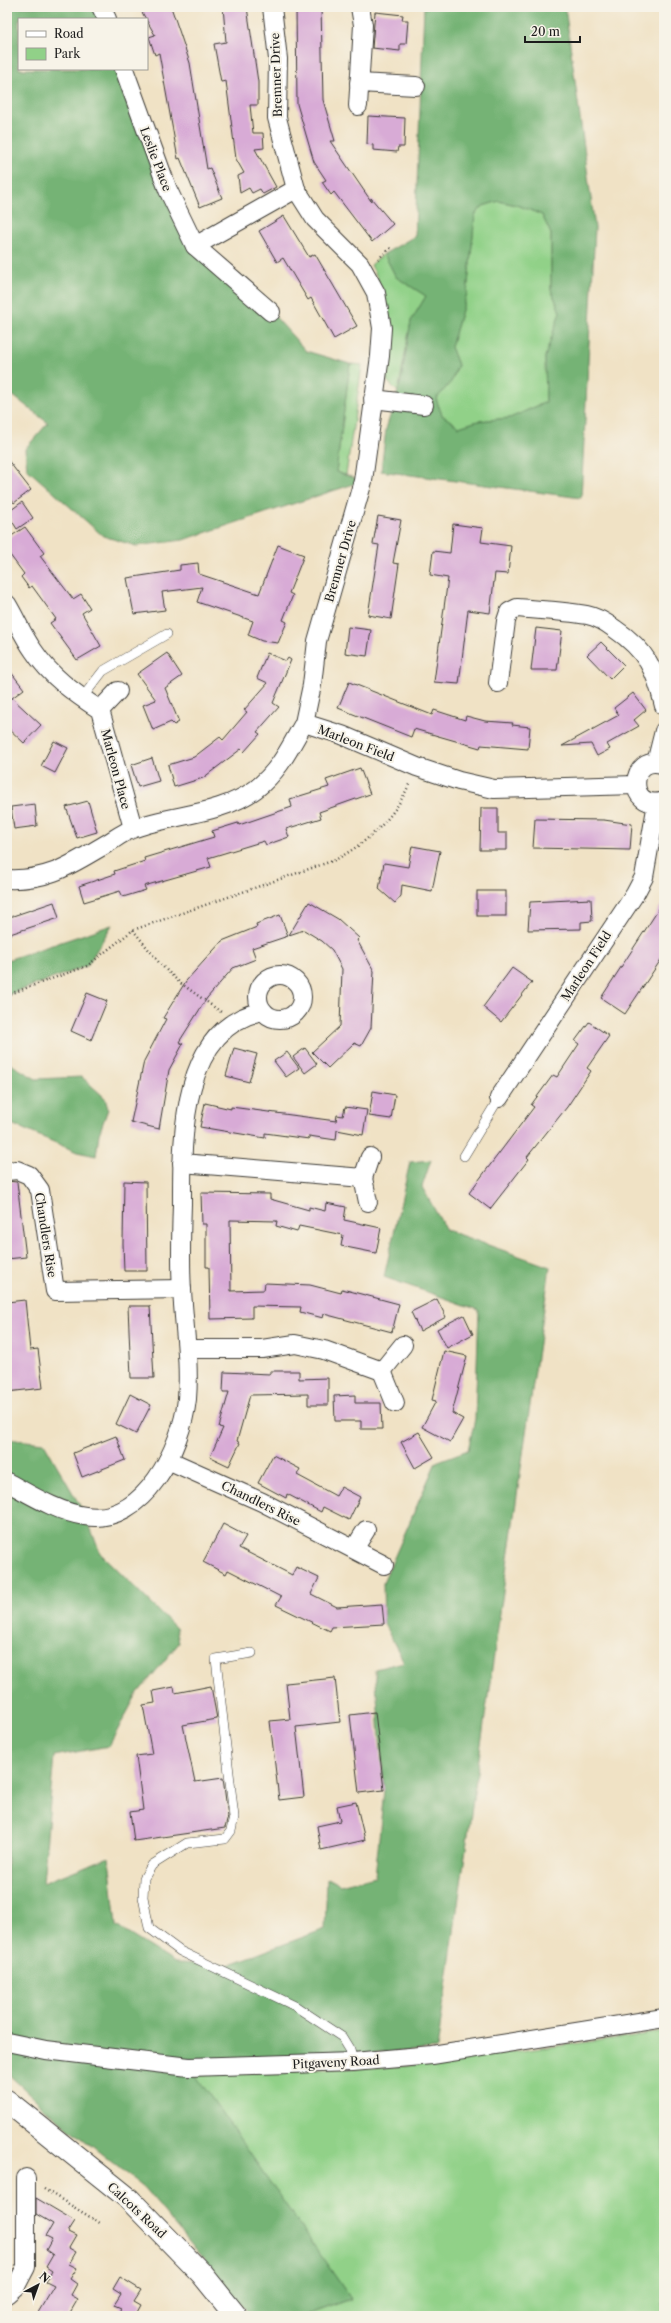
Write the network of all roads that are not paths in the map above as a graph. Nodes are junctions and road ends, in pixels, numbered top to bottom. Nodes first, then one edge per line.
1 (102, 7) edge
2 (272, 7) edge
3 (360, 7) edge
4 (107, 18) edge
5 (124, 70) edge
6 (359, 82) junction
7 (416, 86) dead end
8 (358, 106) dead end
9 (296, 189) junction
10 (195, 246) junction
11 (271, 312) dead end
12 (373, 399) junction
13 (424, 405) dead end
14 (7, 604) edge
15 (167, 634) dead end
16 (498, 683) dead end
17 (118, 690) dead end
18 (82, 698) junction
19 (664, 706) edge
20 (100, 710) junction
21 (304, 723) junction
22 (664, 731) edge
23 (660, 764) edge
24 (636, 785) junction
25 (661, 802) edge
26 (133, 828) junction
27 (7, 879) edge
28 (264, 1011) dead end
29 (499, 1098) joint
30 (464, 1156) dead end
31 (370, 1157) dead end
32 (182, 1163) junction
33 (7, 1172) edge
34 (363, 1178) junction
35 (368, 1202) dead end
36 (182, 1289) junction
37 (403, 1345) dead end
38 (187, 1349) junction
39 (382, 1371) junction
40 (395, 1403) dead end
41 (168, 1460) junction
42 (7, 1482) edge
43 (366, 1530) dead end
44 (354, 1549) junction
45 (384, 1565) dead end
46 (252, 1653) dead end
47 (664, 2018) edge
48 (7, 2042) edge
49 (353, 2062) junction
50 (7, 2101) edge
51 (26, 2178) road end
52 (7, 2294) edge
53 (236, 2316) edge

1 - 4 street
2 - 9 street, Bremner Drive
3 - 6 street
5 - 10 street, Leslie Place
6 - 7 street
6 - 8 street
9 - 10 street
9 - 12 street, Bremner Drive
10 - 11 street, Leslie Place
12 - 13 street
12 - 21 street, Bremner Drive
14 - 18 street
15 - 18 lane
16 - 19 street
17 - 20 street
18 - 20 street
20 - 26 street, Marleon Place
21 - 24 street, Marleon Field
21 - 26 street, Marleon Field
22 - 23 street
23 - 24 street
24 - 25 street, Marleon Field
25 - 29 street, Marleon Field
26 - 27 street, Marleon Field
28 - 32 street
29 - 30 lane
31 - 34 street
32 - 34 street
32 - 36 street
33 - 36 street, Chandlers Rise
34 - 35 street
36 - 38 street
37 - 39 street
38 - 39 street
38 - 41 street
39 - 40 street
41 - 42 street
41 - 44 street, Chandlers Rise
43 - 44 street
44 - 45 street, Chandlers Rise
46 - 49 lane
47 - 49 street, Pitgaveny Road
48 - 49 street, Pitgaveny Road
50 - 53 street, Calcots Road
51 - 52 street

